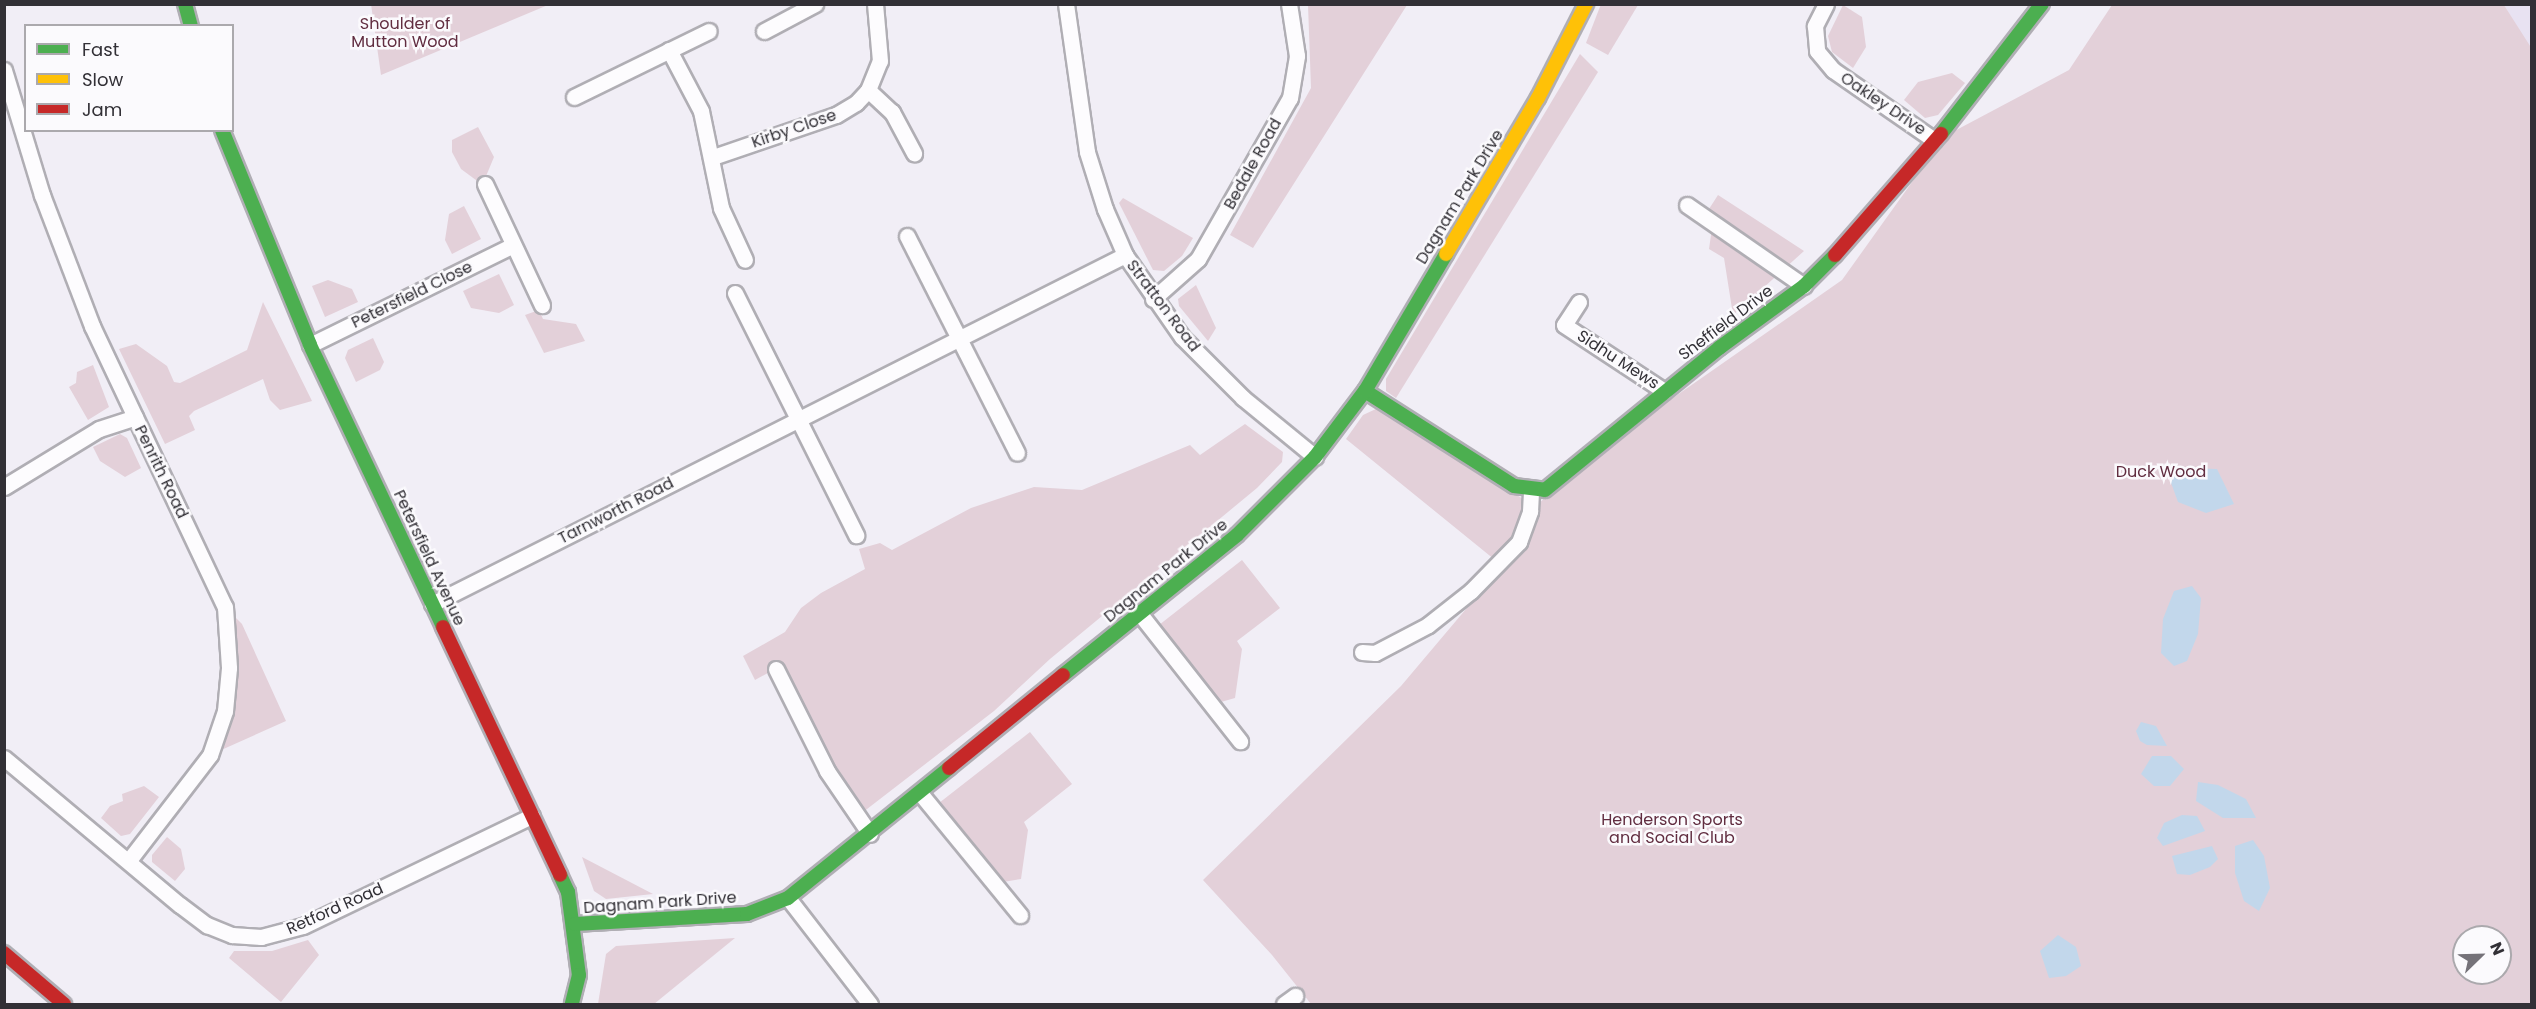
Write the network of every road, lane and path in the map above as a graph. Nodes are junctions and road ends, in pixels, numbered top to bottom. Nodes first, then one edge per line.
1 (185, 4) edge
2 (815, 4) edge
3 (875, 4) edge
4 (1066, 4) edge
5 (1288, 4) edge
6 (1586, 4) edge
7 (1826, 4) edge
8 (2042, 4) edge
9 (190, 24) edge
10 (709, 31) dead end
11 (764, 31) dead end
12 (669, 50) junction
13 (4, 70) edge
14 (868, 90) junction
15 (574, 97) dead end
16 (223, 132) edge
17 (1934, 140) junction
18 (914, 153) dead end
19 (713, 157) junction
20 (485, 184) dead end
21 (1687, 205) dead end
22 (907, 236) dead end
23 (513, 245) junction
24 (1125, 255) junction
25 (745, 260) dead end
26 (1804, 286) junction
27 (735, 293) dead end
28 (1153, 299) junction
29 (1579, 302) dead end
30 (542, 305) dead end
31 (959, 336) junction
32 (310, 345) junction
33 (1365, 391) junction
34 (1664, 391) junction
35 (135, 417) junction
36 (799, 419) junction
37 (1017, 453) dead end
38 (1315, 457) junction
39 (4, 487) edge
40 (1531, 491) junction
41 (856, 536) dead end
42 (432, 604) junction
43 (1140, 614) junction
44 (1362, 652) dead end
45 (776, 669) dead end
46 (1240, 741) dead end
47 (4, 758) edge
48 (920, 793) junction
49 (532, 816) junction
50 (870, 834) junction
51 (129, 860) junction
52 (788, 897) junction
53 (1020, 915) dead end
54 (575, 924) junction
55 (4, 953) edge
56 (64, 1005) edge
57 (572, 1005) edge
58 (870, 1005) edge

1 - 9 main road
2 - 11 street
3 - 14 street
4 - 24 street, Stratton Road
5 - 28 street, Bedale Road
6 - 33 main road, Dagnam Park Drive
7 - 17 street, Oakley Drive
8 - 17 main road, Sheffield Drive
10 - 12 street
12 - 15 street
12 - 19 street
13 - 35 street, Penrith Road
14 - 18 street
14 - 19 street, Kirby Close
16 - 32 main road, Petersfield Avenue
17 - 26 main road, Sheffield Drive
19 - 25 street
20 - 23 street
21 - 26 street
22 - 31 street
23 - 30 street
23 - 32 street, Petersfield Close
24 - 28 street, Stratton Road
24 - 31 street, Tarnworth Road
26 - 34 main road, Sheffield Drive
27 - 36 street
28 - 38 street, Stratton Road
29 - 34 street, Sidhu Mews
31 - 36 street, Tarnworth Road
31 - 37 street
32 - 42 main road, Petersfield Avenue
33 - 38 main road, Dagnam Park Drive
33 - 40 main road
34 - 40 main road, Sheffield Drive
35 - 39 street
35 - 51 street, Penrith Road
36 - 41 street
36 - 42 street, Tarnworth Road
38 - 43 main road, Dagnam Park Drive
40 - 44 street
42 - 49 main road, Petersfield Avenue
43 - 46 street
43 - 48 main road, Dagnam Park Drive
45 - 50 street
47 - 51 street, Retford Road
48 - 50 main road, Dagnam Park Drive
48 - 53 street
49 - 51 street, Retford Road
49 - 54 main road, Petersfield Avenue
50 - 52 main road, Dagnam Park Drive
52 - 54 main road, Dagnam Park Drive
52 - 58 street
54 - 57 main road, Petersfield Avenue
55 - 56 main road

